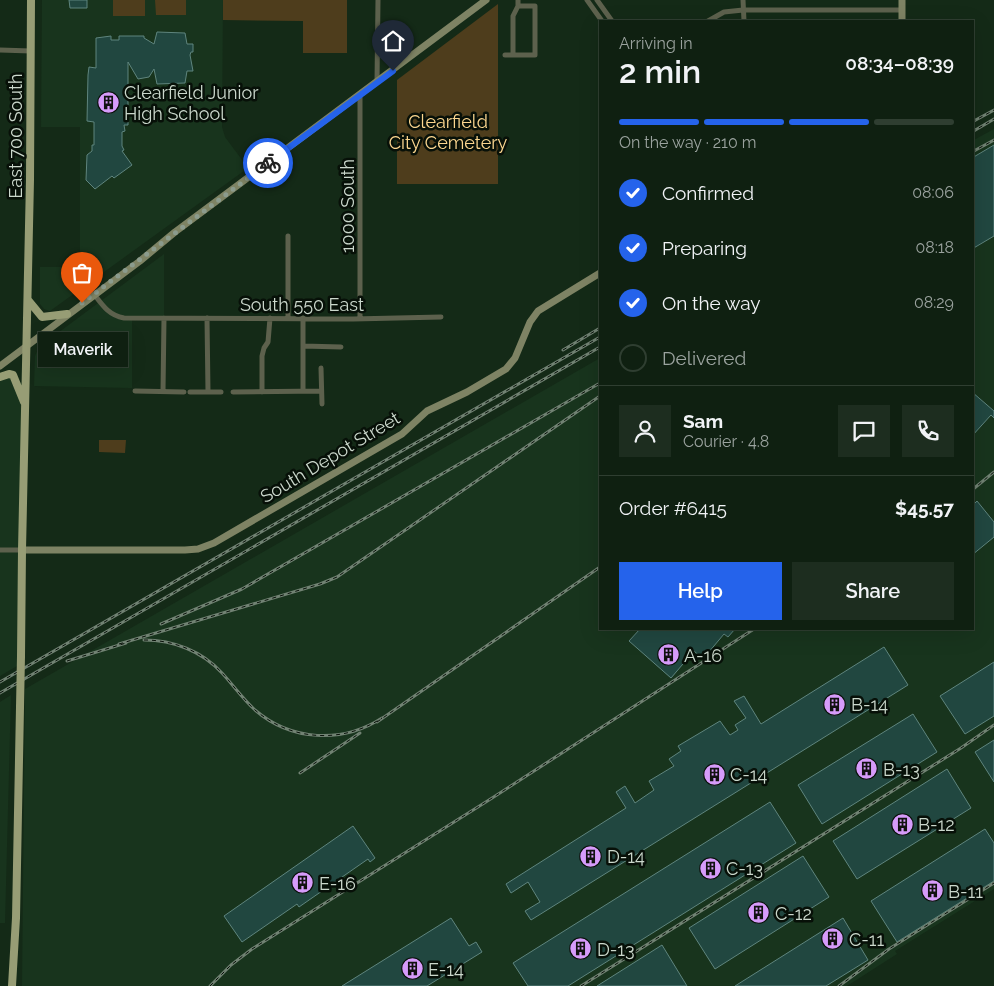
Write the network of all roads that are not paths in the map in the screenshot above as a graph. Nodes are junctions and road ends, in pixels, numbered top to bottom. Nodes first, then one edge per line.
1 (31, 0) edge
2 (378, 0) edge
3 (486, 0) edge
4 (587, 0) edge
5 (597, 0) edge
6 (743, 0) edge
7 (902, 0) edge
8 (518, 3) edge
9 (743, 10) junction
10 (902, 10) junction
11 (601, 20) edge
12 (611, 20) edge
13 (710, 20) edge
14 (744, 20) edge
15 (902, 20) edge
16 (0, 50) edge
17 (30, 51) junction
18 (505, 55) dead end
19 (513, 55) junction
20 (378, 82) junction
21 (360, 95) junction
22 (288, 236) dead end
23 (599, 274) edge
24 (94, 294) junction
25 (28, 300) junction
26 (68, 314) junction
27 (441, 317) dead end
28 (164, 318) junction
29 (206, 318) junction
30 (270, 318) junction
31 (288, 318) junction
32 (303, 318) junction
33 (360, 318) junction
34 (27, 345) junction
35 (303, 346) junction
36 (341, 346) dead end
37 (0, 366) edge
38 (321, 368) dead end
39 (0, 377) edge
40 (135, 391) dead end
41 (163, 391) junction
42 (322, 391) junction
43 (208, 392) junction
44 (221, 392) dead end
45 (232, 392) dead end
46 (262, 392) junction
47 (303, 392) junction
48 (322, 404) dead end
49 (26, 405) junction
50 (0, 550) edge
51 (22, 550) junction
52 (12, 986) edge

1 - 17 main road, East 700 South
2 - 20 street
3 - 20 street
4 - 11 street
5 - 12 street
6 - 9 street
7 - 10 street
8 - 19 street
8 - 19 street
9 - 10 street
9 - 13 street
9 - 14 street
10 - 15 street
16 - 17 street
17 - 25 main road, East 700 South
18 - 19 street
20 - 21 street
21 - 24 street
21 - 33 street, 1000 South
22 - 31 street
23 - 51 street, South Depot Street
24 - 26 street
24 - 28 street, South 550 East
25 - 26 main road
25 - 34 main road
26 - 34 street
27 - 33 street, South 550 East
28 - 29 street, South 550 East
28 - 41 street
29 - 30 street, South 550 East
29 - 43 street
30 - 31 street, South 550 East
30 - 46 street
31 - 32 street, South 550 East
32 - 33 street, South 550 East
32 - 35 street
34 - 37 street
34 - 49 main road
35 - 36 street
35 - 47 street
38 - 42 street
39 - 49 main road
40 - 41 street
41 - 43 street
42 - 47 street
42 - 48 street
43 - 44 street
45 - 46 street
46 - 47 street
49 - 51 main road
50 - 51 street
51 - 52 main road, bridge

